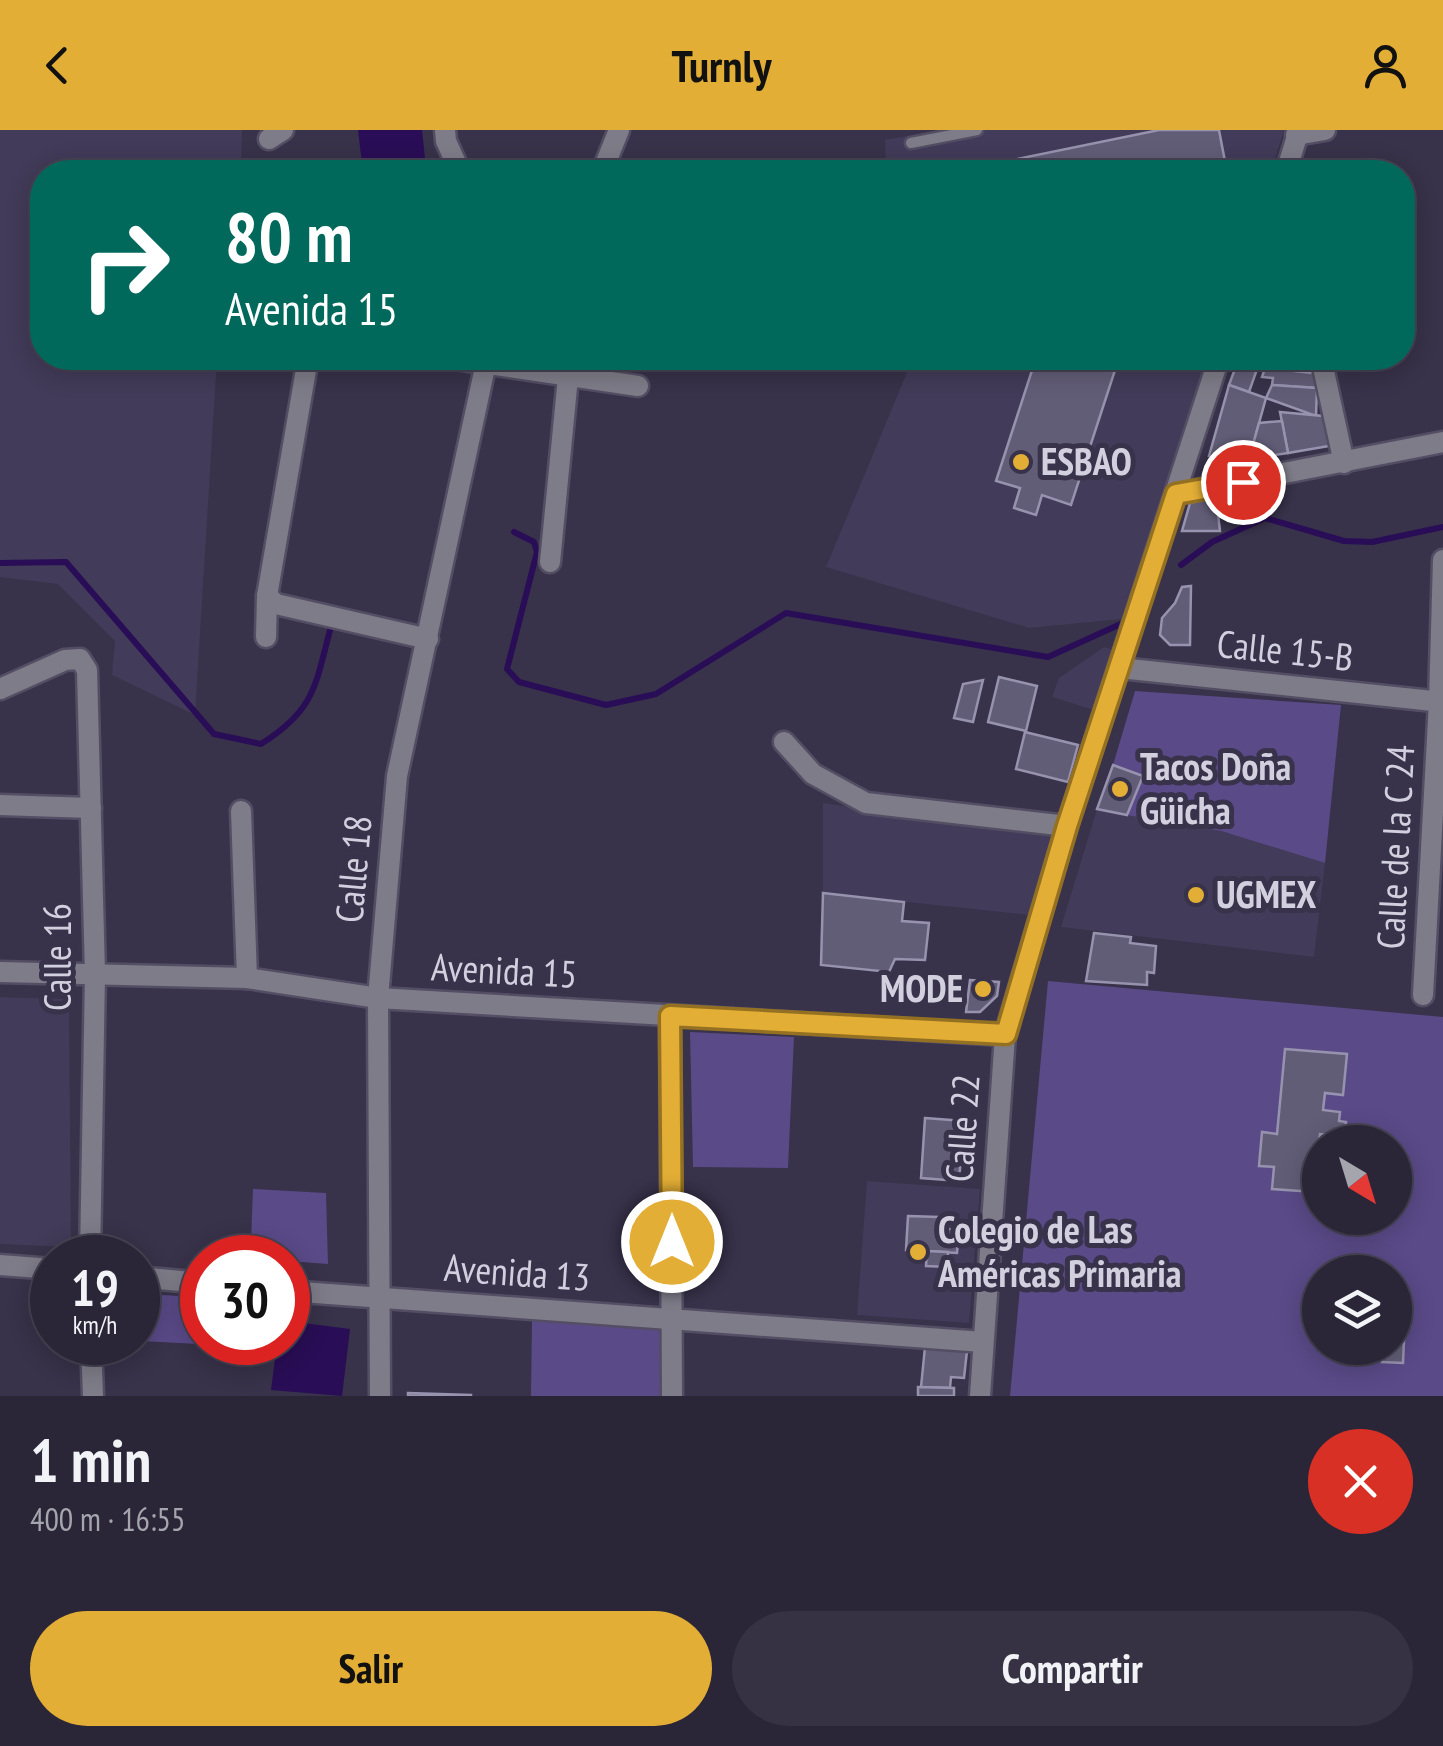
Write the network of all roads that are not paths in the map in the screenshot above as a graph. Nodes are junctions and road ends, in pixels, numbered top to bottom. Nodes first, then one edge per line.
1 (444, 130) edge
2 (619, 130) edge
3 (977, 130) edge
4 (1325, 130) edge
5 (1298, 133) edge
6 (911, 143) dead end
7 (455, 160) edge
8 (607, 160) edge
9 (1290, 160) edge
10 (306, 370) edge
11 (484, 370) edge
12 (532, 370) edge
13 (1215, 370) edge
14 (1324, 370) edge
15 (568, 377) junction
16 (638, 386) dead end
17 (1443, 442) edge
18 (1344, 463) junction
19 (1176, 494) junction
20 (1443, 560) edge
21 (550, 562) dead end
22 (267, 596) junction
23 (266, 637) dead end
24 (428, 638) junction
25 (1120, 668) junction
26 (0, 689) edge
27 (1441, 702) edge
28 (784, 742) dead end
29 (0, 805) edge
30 (91, 808) junction
31 (240, 811) dead end
32 (1067, 826) junction
33 (0, 972) edge
34 (95, 974) junction
35 (247, 978) junction
36 (1423, 995) dead end
37 (378, 998) junction
38 (670, 1016) junction
39 (1006, 1034) junction
40 (90, 1235) edge
41 (0, 1265) edge
42 (30, 1267) edge
43 (310, 1293) edge
44 (378, 1299) junction
45 (672, 1318) junction
46 (982, 1342) junction
47 (91, 1365) edge
48 (92, 1396) edge
49 (380, 1396) edge
50 (672, 1396) edge
51 (980, 1396) edge

1 - 7 street
2 - 8 street
3 - 6 lane
4 - 5 street
5 - 9 street
10 - 22 street
11 - 24 street, Calle 18
12 - 15 street
13 - 19 street, Calle 22
14 - 18 street
15 - 16 street
15 - 21 street
17 - 18 street
18 - 19 street
19 - 25 street, Calle 22
20 - 27 street, Calle de la C 24
22 - 23 street
22 - 24 street
24 - 37 street, Calle 18
25 - 27 street, Calle 15-B
25 - 32 street, Calle 22
26 - 30 street, Calle 16
27 - 36 street, Calle de la C 24
28 - 32 street
29 - 30 street
30 - 34 street, Calle 16
31 - 35 street
32 - 39 street, Calle 22
33 - 34 street, Avenida 15
34 - 35 street, Avenida 15
34 - 40 street, Calle 16
35 - 37 street, Avenida 15
37 - 38 street, Avenida 15
37 - 44 street, Calle 18
38 - 39 street, Avenida 15
38 - 45 street
39 - 46 street, Calle 22
41 - 42 street
43 - 44 street, Avenida 13
44 - 45 street, Avenida 13
44 - 49 street, Calle 18
45 - 46 street, Avenida 13
45 - 50 street
46 - 51 street, Calle 22
47 - 48 street

